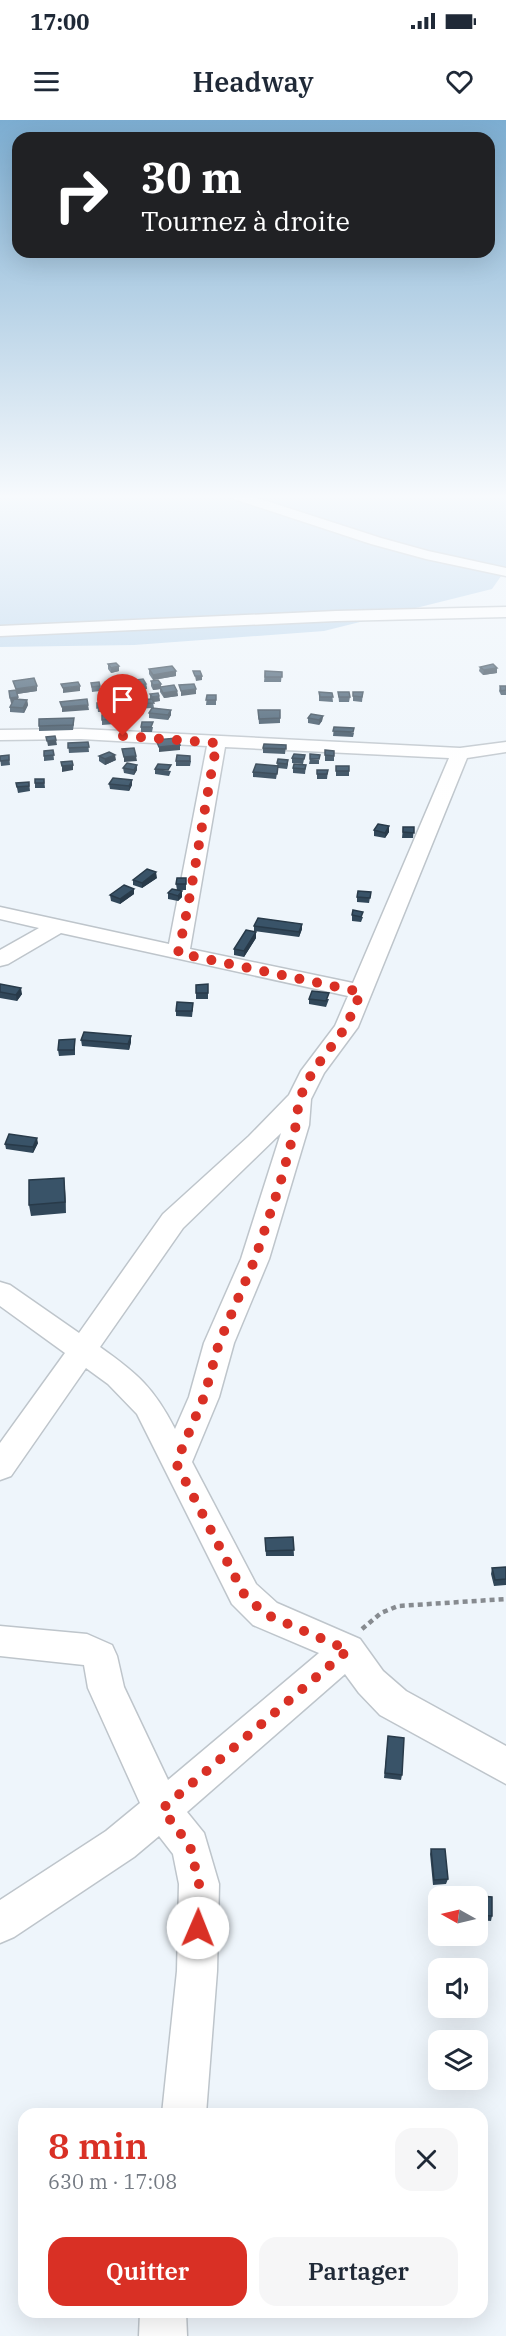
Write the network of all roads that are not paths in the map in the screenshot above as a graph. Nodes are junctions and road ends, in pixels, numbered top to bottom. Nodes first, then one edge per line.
1 (506, 612) edge
2 (0, 631) edge
3 (0, 735) edge
4 (217, 743) junction
5 (506, 747) edge
6 (460, 753) junction
7 (0, 912) edge
8 (58, 926) junction
9 (178, 953) junction
10 (0, 959) edge
11 (361, 992) junction
12 (299, 1099) junction
13 (0, 1292) edge
14 (84, 1350) junction
15 (176, 1463) junction
16 (0, 1467) edge
17 (0, 1641) edge
18 (348, 1650) junction
19 (506, 1766) edge
20 (162, 1809) junction
21 (0, 1923) edge
22 (185, 2108) edge
23 (163, 2318) edge
24 (163, 2336) edge

1 - 2 street
3 - 4 street
4 - 6 street
4 - 9 street
5 - 6 street
6 - 11 street
7 - 8 street
8 - 9 street
8 - 10 street
9 - 11 street
11 - 12 street
12 - 14 street
12 - 15 street
13 - 14 street
14 - 15 street
14 - 16 street
15 - 18 street
17 - 20 street
18 - 19 street
18 - 20 street
20 - 21 street
20 - 22 street
23 - 24 street

